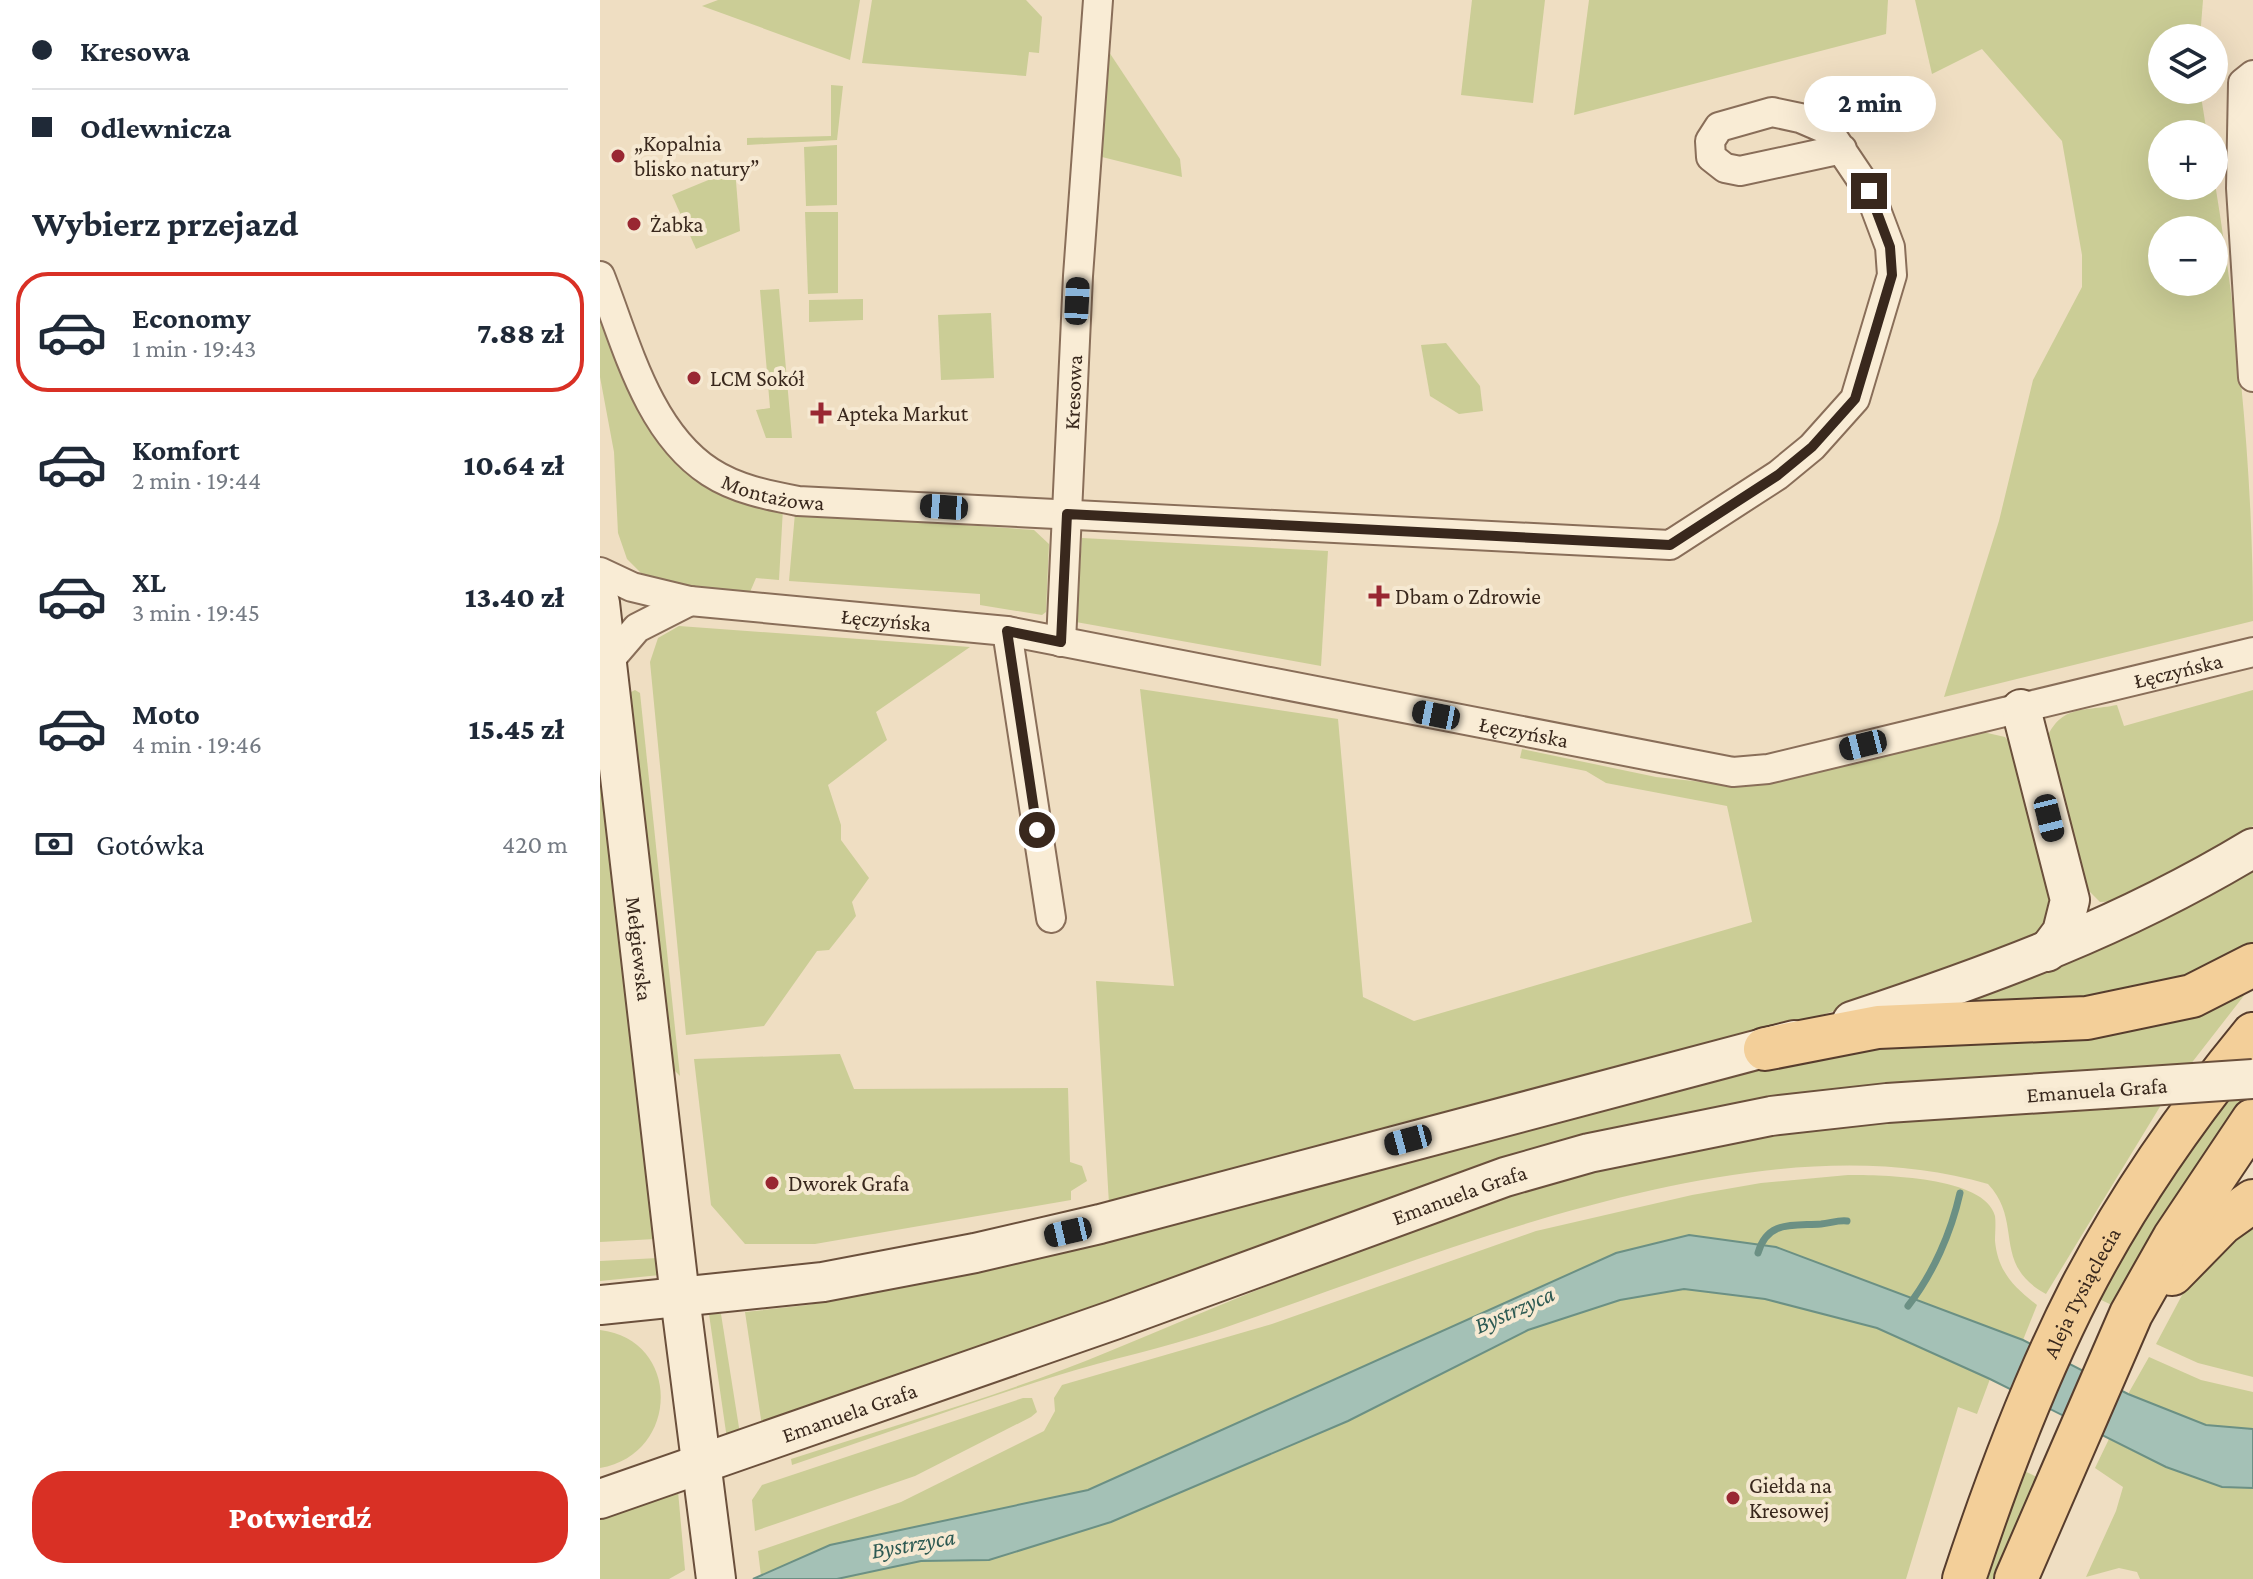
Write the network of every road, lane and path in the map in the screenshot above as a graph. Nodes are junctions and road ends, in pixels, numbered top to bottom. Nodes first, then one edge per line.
1 (1098, 0) edge
2 (2253, 75) edge
3 (1842, 149) dead end
4 (600, 276) edge
5 (2253, 377) edge
6 (1067, 514) junction
7 (600, 572) edge
8 (690, 601) junction
9 (600, 603) edge
10 (1007, 631) junction
11 (1061, 642) junction
12 (2253, 652) edge
13 (607, 663) junction
14 (2021, 709) junction
15 (2253, 848) edge
16 (2070, 900) junction
17 (1051, 918) dead end
18 (2124, 919) junction
19 (2047, 952) junction
20 (2253, 965) edge
21 (2253, 1034) edge
22 (1765, 1049) junction
23 (2253, 1079) edge
24 (2253, 1120) edge
25 (2253, 1201) edge
26 (680, 1297) junction
27 (600, 1305) edge
28 (2131, 1314) junction
29 (702, 1463) junction
30 (600, 1499) edge
31 (716, 1579) edge
32 (1964, 1579) edge
33 (2016, 1579) edge

1 - 6 street, Kresowa
2 - 5 street
3 - 6 street, Montażowa
4 - 6 street, Montażowa
6 - 11 street, Kresowa
7 - 8 street, Łęczyńska
8 - 10 street, Łęczyńska
8 - 13 street
9 - 13 main road, Mełgiewska
10 - 11 street, Łęczyńska
10 - 17 street
11 - 14 street, Łęczyńska
12 - 14 street, Łęczyńska
13 - 26 main road, Mełgiewska
14 - 16 main road
15 - 18 main road
16 - 18 main road
16 - 19 main road
18 - 19 main road
19 - 22 main road
20 - 22 main road
21 - 32 main road, Aleja Tysiąclecia
22 - 26 main road
23 - 29 main road, Emanuela Grafa, bridge
24 - 28 main road
25 - 28 main road
26 - 27 main road
26 - 29 main road, Mełgiewska
28 - 33 main road
29 - 30 main road, Emanuela Grafa
29 - 31 main road

